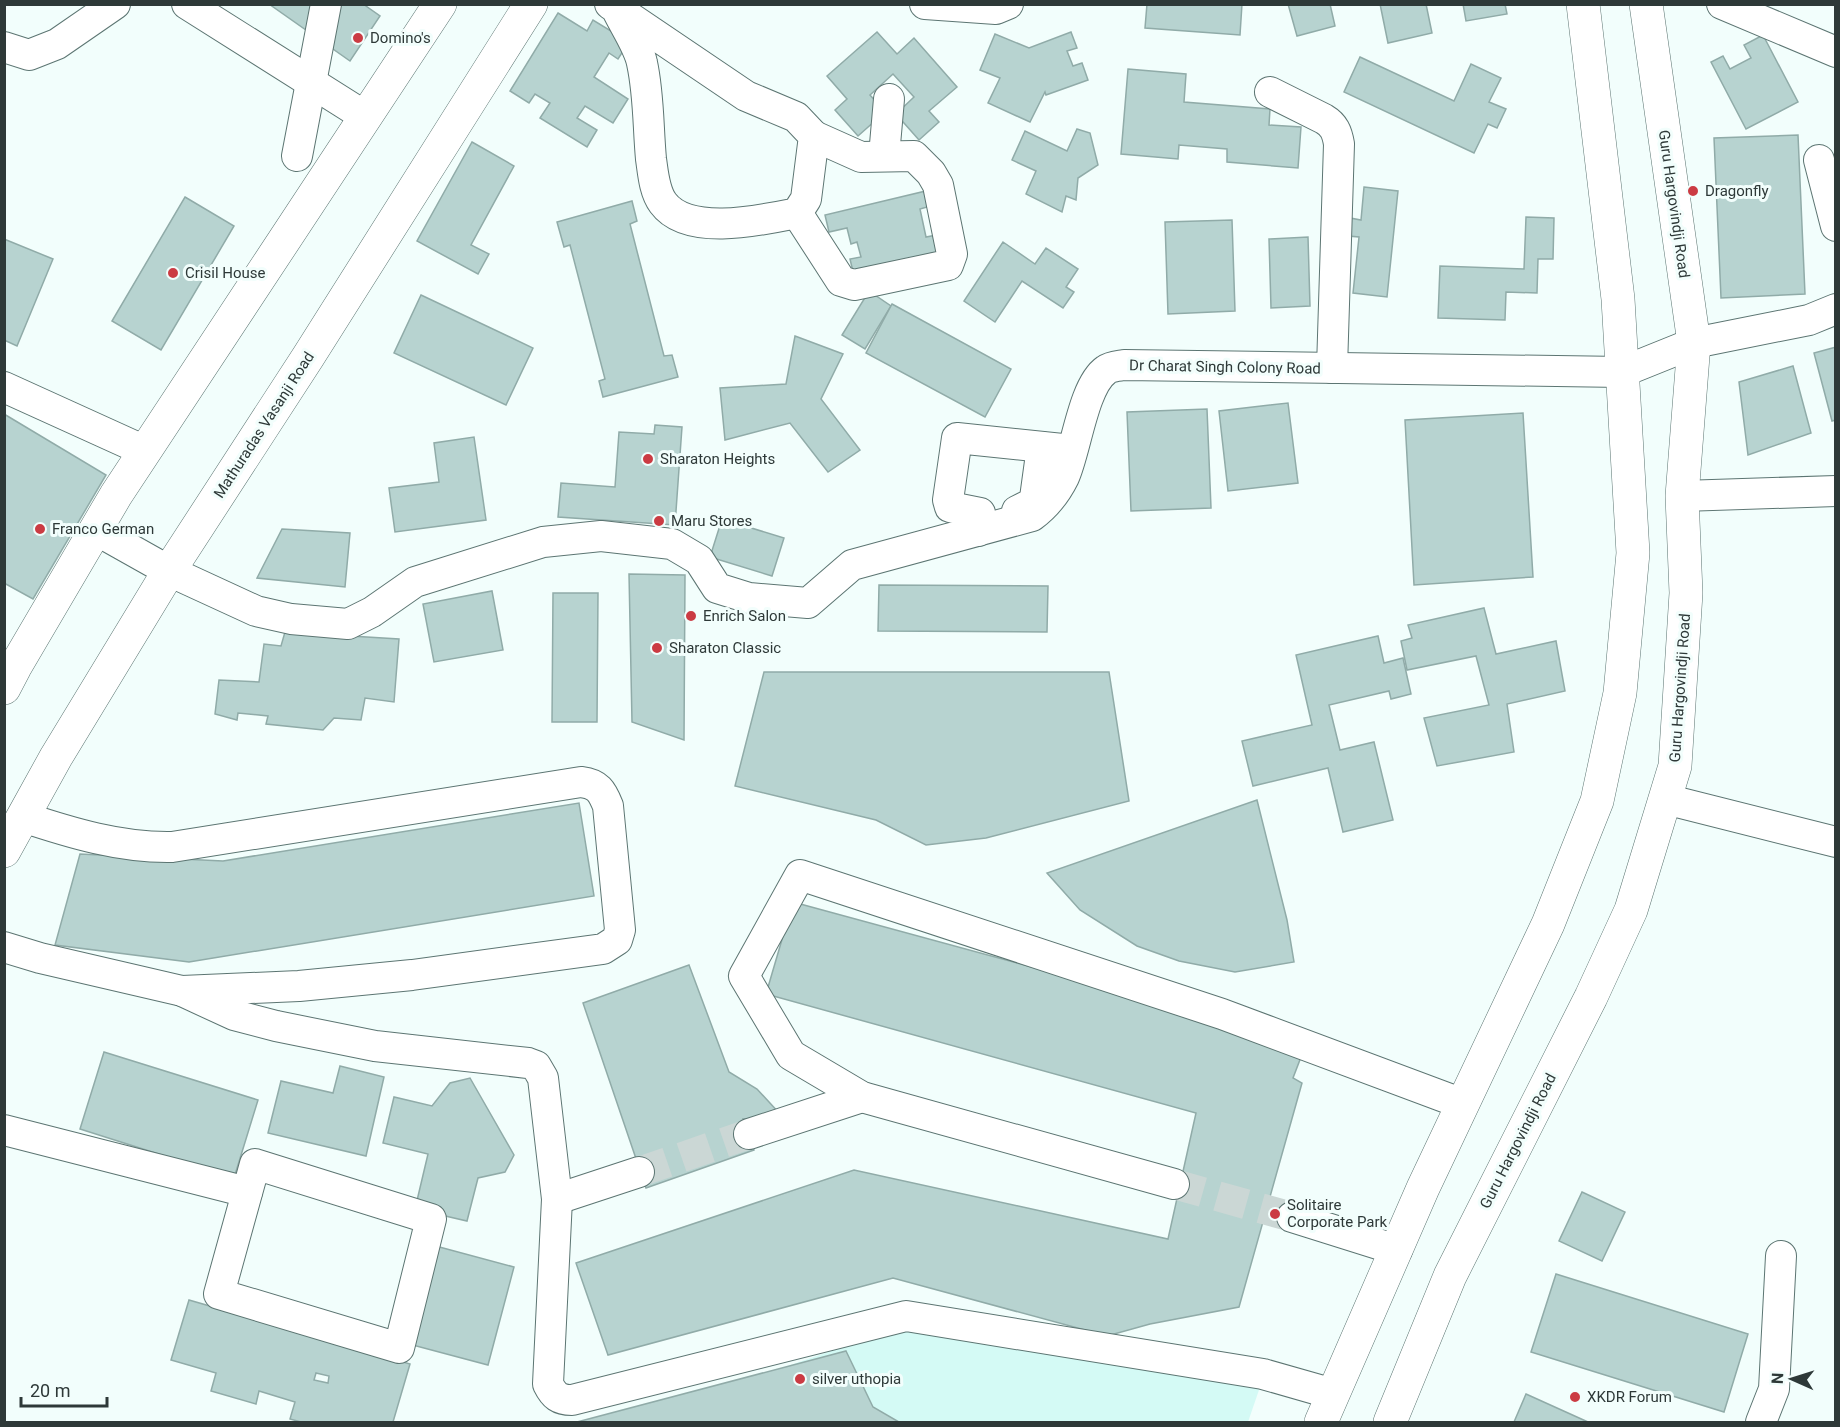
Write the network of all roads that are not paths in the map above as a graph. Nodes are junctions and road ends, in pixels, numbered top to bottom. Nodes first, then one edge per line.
1 (114, 4) edge
2 (187, 4) edge
3 (326, 4) edge
4 (440, 4) edge
5 (531, 4) edge
6 (925, 4) edge
7 (1008, 4) edge
8 (1583, 4) edge
9 (1646, 4) edge
10 (1722, 4) edge
11 (613, 7) edge
12 (4, 47) edge
13 (1836, 52) edge
14 (1270, 92) dead end
15 (889, 99) dead end
16 (366, 117) junction
17 (814, 136) junction
18 (297, 156) dead end
19 (884, 156) junction
20 (1819, 160) dead end
21 (797, 213) junction
22 (1836, 226) edge
23 (1836, 309) edge
24 (1694, 343) junction
25 (1332, 368) junction
26 (1622, 372) junction
27 (4, 387) edge
28 (1042, 447) junction
29 (1072, 450) junction
30 (145, 451) junction
31 (1836, 491) edge
32 (1682, 496) junction
33 (979, 522) junction
34 (96, 530) junction
35 (169, 572) junction
36 (4, 688) edge
37 (1665, 799) junction
38 (23, 817) junction
39 (1836, 842) edge
40 (4, 851) edge
41 (4, 947) edge
42 (182, 991) junction
43 (861, 1096) junction
44 (1463, 1104) junction
45 (4, 1130) edge
46 (749, 1134) tunnel mouth
47 (639, 1172) tunnel mouth
48 (1174, 1184) tunnel mouth
49 (247, 1192) junction
50 (557, 1199) junction
51 (1292, 1217) tunnel mouth
52 (1396, 1250) junction
53 (1780, 1256) dead end
54 (1327, 1408) edge
55 (1390, 1422) edge
56 (1761, 1422) edge

1 - 12 street
2 - 16 street
3 - 18 street
4 - 16 main road
5 - 35 main road, Mathuradas Vasanji Road
6 - 7 street
8 - 26 main road
9 - 24 main road, Guru Hargovindji Road
10 - 13 street
11 - 17 street
11 - 21 street
14 - 25 street
15 - 19 street
16 - 30 main road
17 - 19 street
17 - 21 street
19 - 21 street
20 - 22 street
23 - 24 street, Dr Charat Singh Colony Road
24 - 26 street, Dr Charat Singh Colony Road
24 - 32 main road, Guru Hargovindji Road
25 - 26 street, Dr Charat Singh Colony Road
25 - 29 street, Dr Charat Singh Colony Road
26 - 44 main road
27 - 30 street
28 - 29 street
28 - 33 street
28 - 33 street
29 - 33 street, Dr Charat Singh Colony Road
30 - 34 main road
31 - 32 street
32 - 37 main road, Guru Hargovindji Road
33 - 35 street, Dr Charat Singh Colony Road
34 - 35 street, Dr Charat Singh Colony Road
34 - 36 main road
35 - 38 main road, Mathuradas Vasanji Road
37 - 39 street
37 - 55 main road, Guru Hargovindji Road
38 - 40 main road, Mathuradas Vasanji Road
38 - 42 street
41 - 42 street
42 - 50 street
43 - 44 street
43 - 46 street
43 - 48 street
44 - 52 main road
45 - 49 street
47 - 50 street
49 - 49 street
50 - 54 street
51 - 52 street
52 - 54 main road
53 - 56 street

